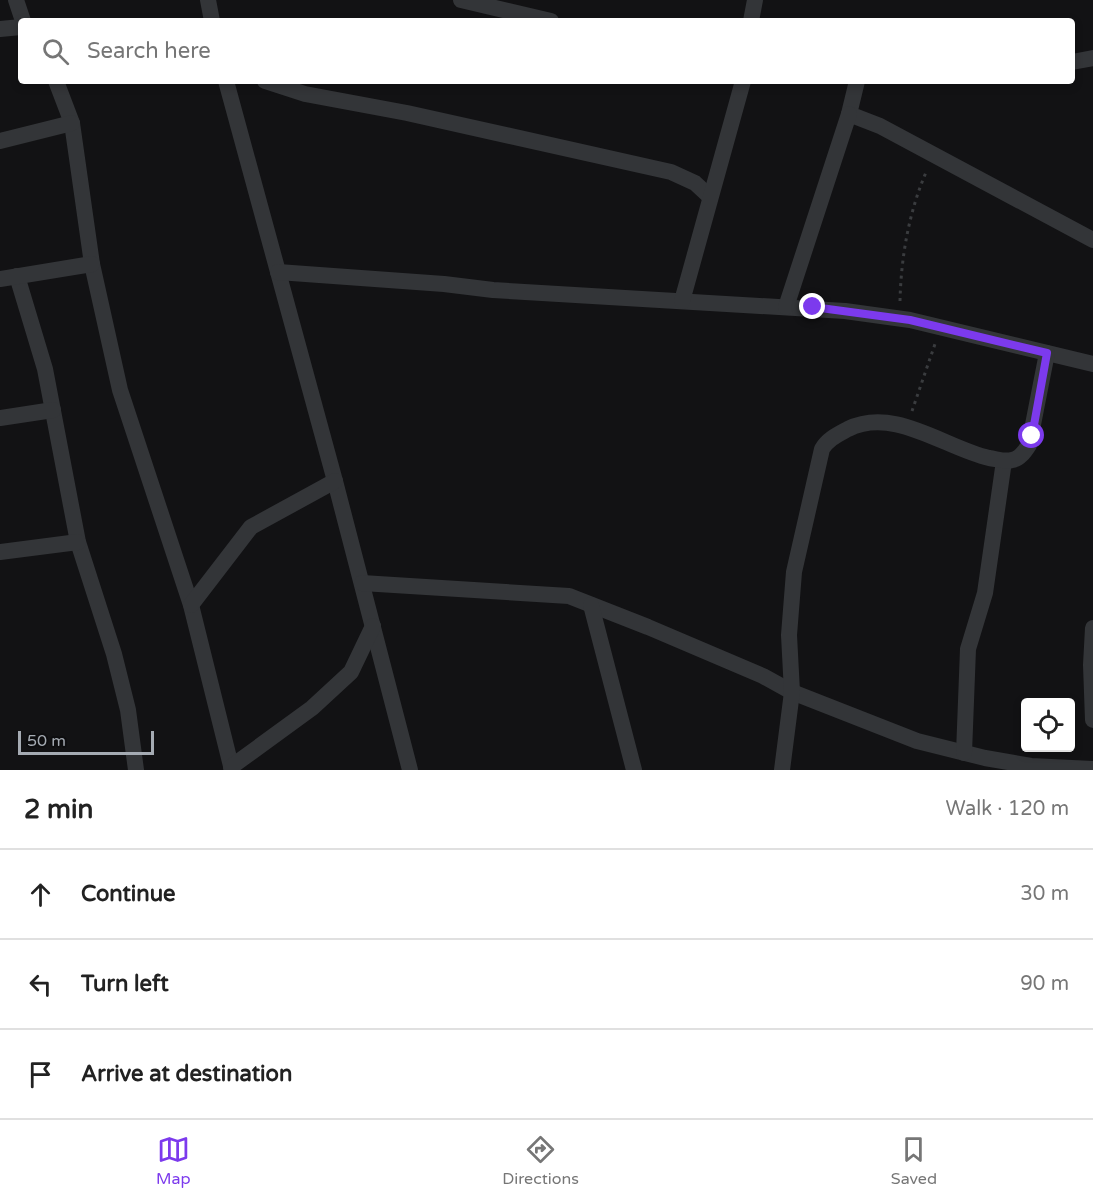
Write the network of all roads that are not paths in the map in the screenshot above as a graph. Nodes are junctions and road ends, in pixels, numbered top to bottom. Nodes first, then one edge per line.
1 (16, 0) edge
2 (208, 0) edge
3 (461, 0) edge
4 (755, 0) edge
5 (22, 18) edge
6 (211, 18) edge
7 (538, 18) edge
8 (752, 18) edge
9 (18, 27) edge
10 (0, 30) edge
11 (1093, 58) edge
12 (1075, 61) edge
13 (57, 84) edge
14 (227, 84) edge
15 (274, 84) edge
16 (742, 84) edge
17 (856, 84) edge
18 (849, 114) junction
19 (72, 123) junction
20 (0, 141) edge
21 (709, 196) junction
22 (1093, 240) edge
23 (92, 264) junction
24 (278, 272) junction
25 (8, 277) edge
26 (681, 301) junction
27 (786, 307) junction
28 (1047, 353) junction
29 (1093, 364) edge
30 (53, 410) junction
31 (0, 418) edge
32 (1004, 461) junction
33 (335, 481) junction
34 (78, 542) junction
35 (0, 552) edge
36 (362, 583) junction
37 (191, 604) junction
38 (591, 604) junction
39 (373, 626) junction
40 (1093, 628) edge
41 (792, 692) junction
42 (1093, 720) edge
43 (964, 753) junction
44 (232, 768) edge
45 (1093, 769) edge
46 (136, 770) edge
47 (410, 770) edge
48 (634, 770) edge
49 (782, 770) edge

1 - 5 street
2 - 6 street
3 - 7 street
4 - 8 street
9 - 10 street
11 - 12 street
13 - 19 street
14 - 24 street
15 - 21 street
16 - 21 street
17 - 18 street
18 - 22 street
18 - 27 street
19 - 20 street
19 - 23 street
21 - 26 street
23 - 25 street
23 - 37 street
24 - 26 street
24 - 33 street
25 - 30 street
26 - 27 street
27 - 28 street
28 - 29 street
28 - 32 street
30 - 31 street
30 - 34 street
32 - 41 street
32 - 43 street
33 - 36 street
33 - 37 street
34 - 35 street
34 - 46 street
36 - 38 street
36 - 39 street
37 - 44 street
38 - 41 street
38 - 48 street
39 - 44 street
39 - 47 street
40 - 42 street
41 - 43 street
41 - 49 street
43 - 45 street

